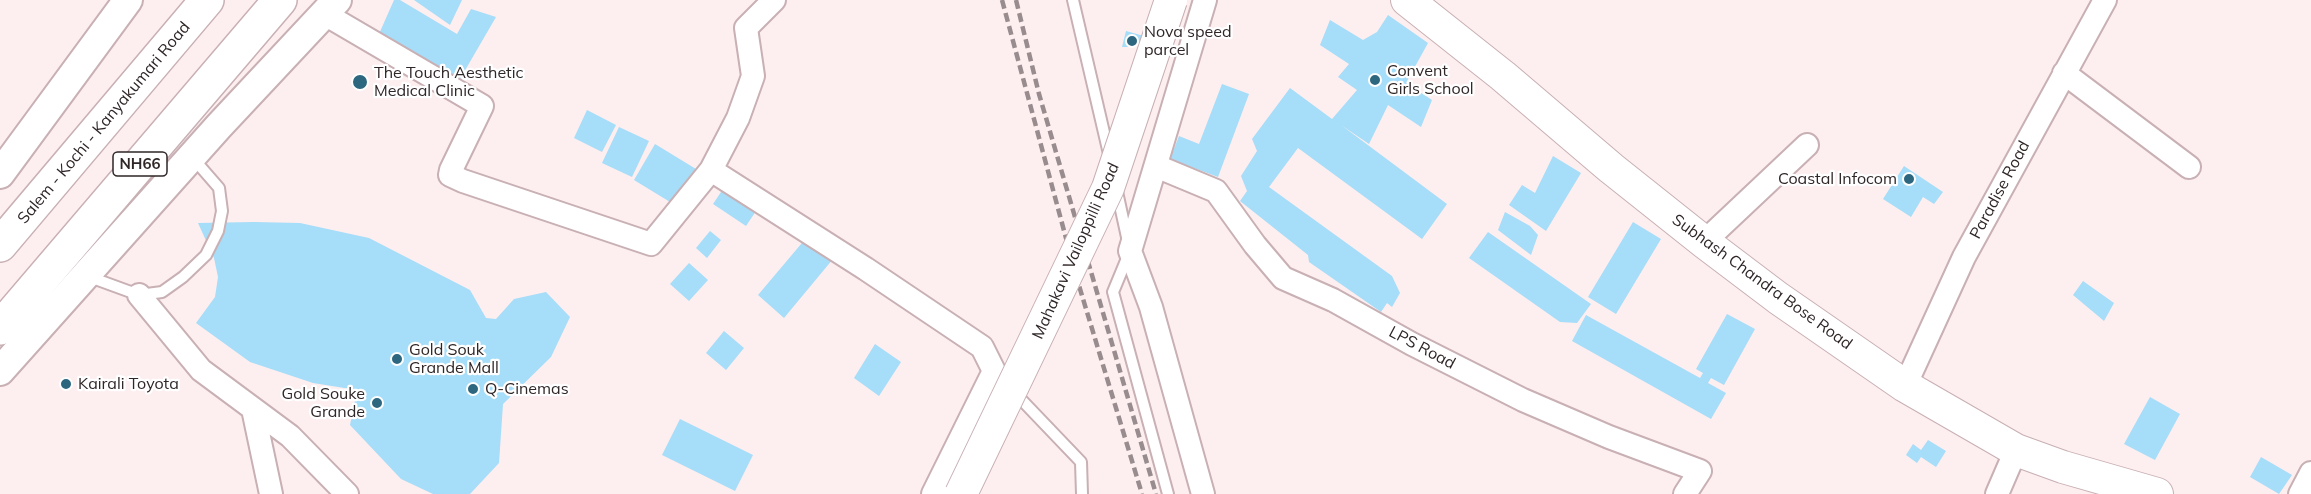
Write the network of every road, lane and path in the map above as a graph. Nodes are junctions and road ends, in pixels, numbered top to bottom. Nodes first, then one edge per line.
1 (128, 0) edge
2 (207, 0) edge
3 (280, 0) edge
4 (774, 0) edge
5 (1073, 0) edge
6 (1171, 0) edge
7 (1204, 0) edge
8 (1407, 0) edge
9 (2105, 0) edge
10 (330, 6) edge
11 (2064, 73) junction
12 (1807, 145) dead end
13 (191, 156) junction
14 (1156, 166) junction
15 (2189, 167) dead end
16 (711, 170) junction
17 (0, 174) edge
18 (1704, 242) junction
19 (0, 246) edge
20 (1130, 251) junction
21 (84, 275) junction
22 (139, 295) junction
23 (0, 328) edge
24 (0, 371) edge
25 (994, 371) junction
26 (1905, 386) junction
27 (252, 409) junction
28 (2016, 450) junction
29 (2311, 473) edge
30 (271, 494) edge
31 (347, 494) edge
32 (933, 494) edge
33 (961, 494) edge
34 (1082, 494) edge
35 (1168, 494) edge
36 (1203, 494) edge
37 (1685, 494) edge
38 (1997, 494) edge
39 (2157, 494) edge
40 (2300, 494) edge

1 - 17 street
2 - 19 highway, Salem - Kochi - Kanyakumari Road
3 - 23 highway, NH66
4 - 16 street
5 - 20 lane
6 - 33 main road, Mahakavi Vailoppilli Road, bridge
7 - 14 street
8 - 18 main road, Subhash Chandra Bose Road
9 - 11 street, Paradise Road
10 - 13 street
10 - 16 street
11 - 15 street
11 - 26 street, Paradise Road
12 - 18 street
13 - 21 street
13 - 22 lane
14 - 20 street
14 - 37 street, LPS Road
16 - 25 street
18 - 26 main road, Subhash Chandra Bose Road
20 - 35 lane
20 - 36 street
21 - 22 lane
21 - 24 street
22 - 27 street
25 - 32 street
25 - 34 lane
26 - 28 main road, Subhash Chandra Bose Road
27 - 30 street
27 - 31 street
28 - 38 street
28 - 39 main road, Subhash Chandra Bose Road
29 - 40 street

